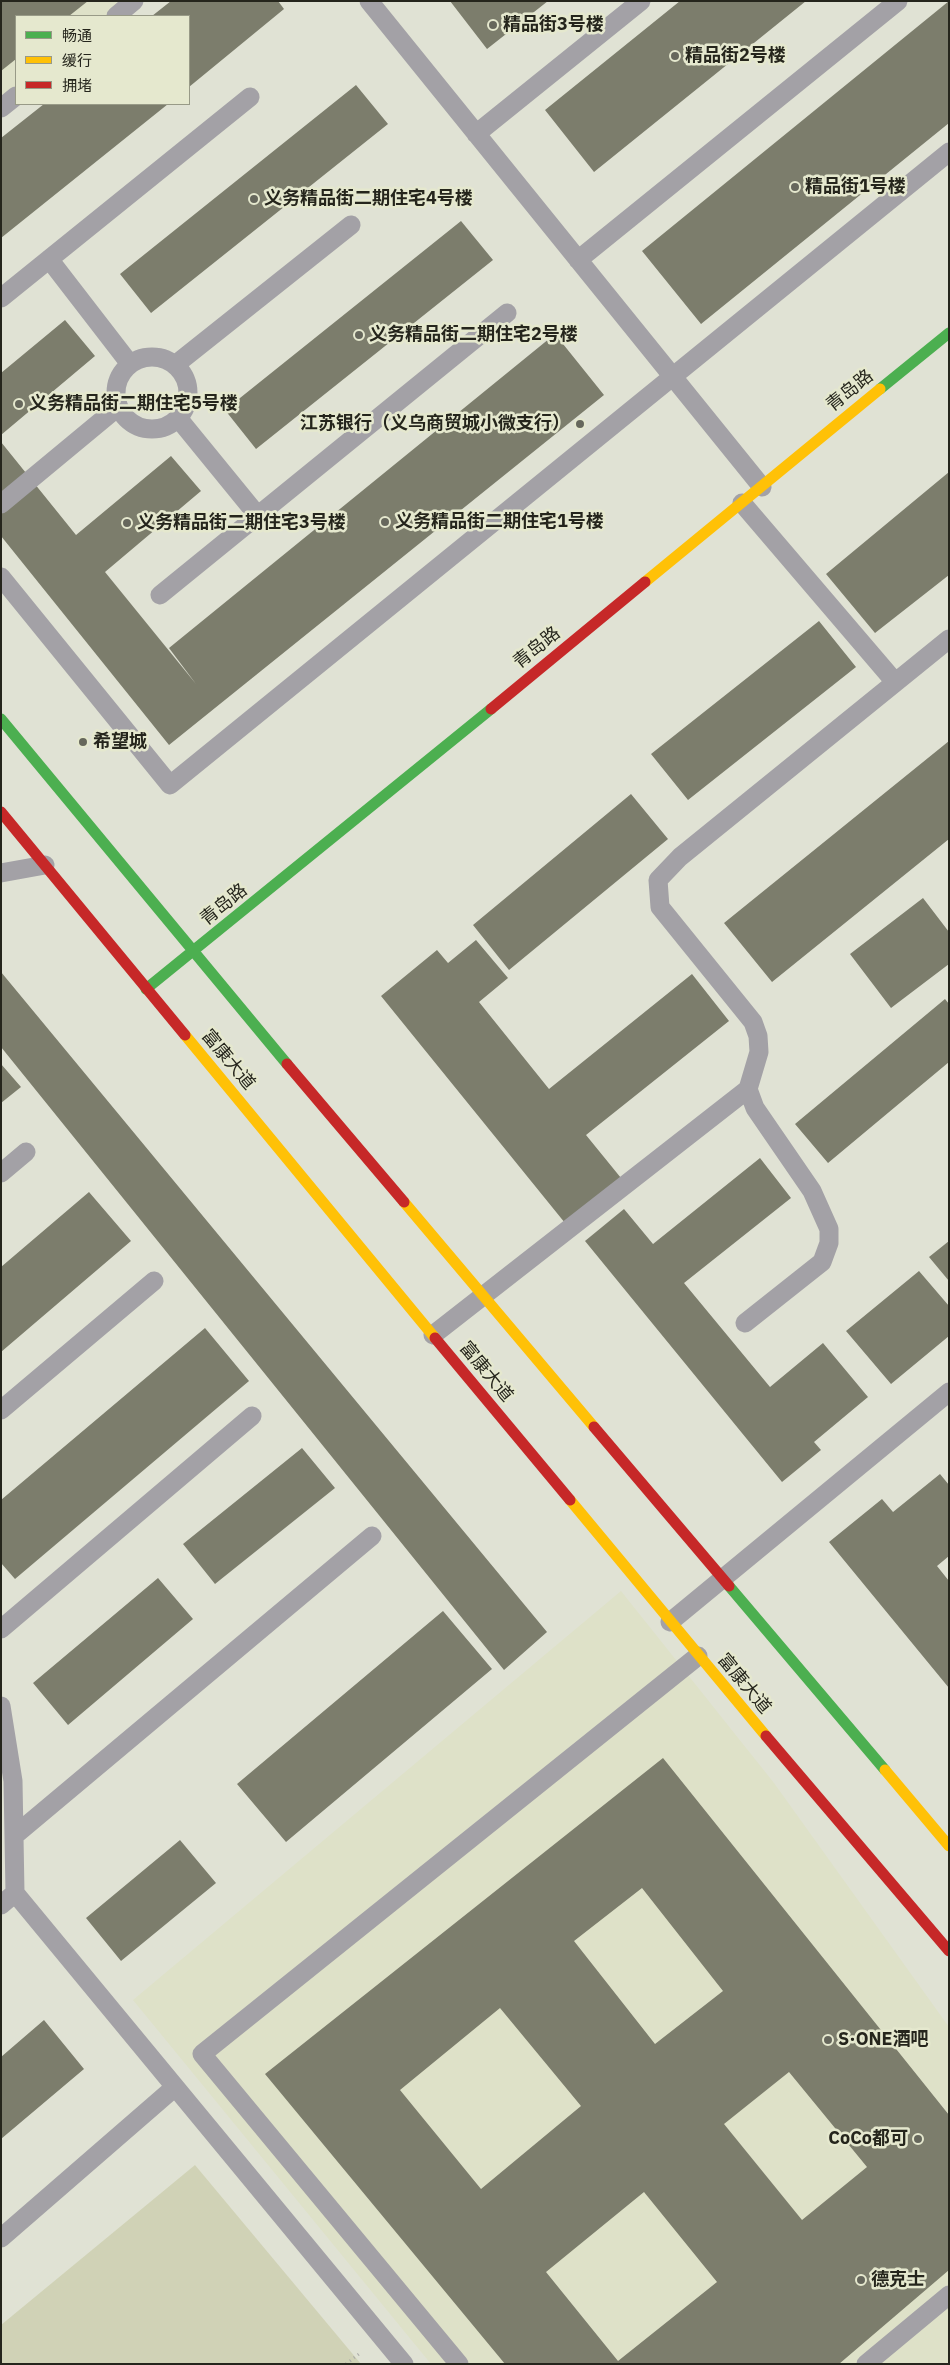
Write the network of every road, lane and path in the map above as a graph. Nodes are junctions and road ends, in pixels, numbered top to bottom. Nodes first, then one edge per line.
1 (134, 1) edge
2 (641, 1) edge
3 (898, 1) edge
4 (376, 4) edge
5 (117, 15) edge
6 (15, 97) edge
7 (250, 98) dead end
8 (1, 108) edge
9 (476, 134) junction
10 (949, 152) edge
11 (351, 225) dead end
12 (49, 259) junction
13 (578, 260) junction
14 (1, 298) edge
15 (507, 313) dead end
16 (949, 333) edge
17 (130, 364) junction
18 (175, 365) junction
19 (673, 377) junction
20 (118, 407) junction
21 (178, 418) junction
22 (762, 487) junction
23 (742, 503) junction
24 (1, 504) edge
25 (258, 516) junction
26 (1, 577) edge
27 (160, 595) dead end
28 (949, 639) edge
29 (895, 682) junction
30 (1, 719) edge
31 (1, 812) edge
32 (45, 865) junction
33 (1, 873) edge
34 (193, 953) junction
35 (146, 989) junction
36 (748, 1089) junction
37 (26, 1152) dead end
38 (1, 1173) edge
39 (154, 1280) dead end
40 (484, 1296) junction
41 (745, 1323) dead end
42 (432, 1335) junction
43 (949, 1392) edge
44 (1, 1410) edge
45 (252, 1416) dead end
46 (372, 1536) dead end
47 (723, 1578) junction
48 (670, 1622) junction
49 (1, 1629) edge
50 (698, 1656) junction
51 (1, 1706) edge
52 (14, 1836) junction
53 (949, 1846) edge
54 (8, 1899) edge
55 (949, 1951) edge
56 (175, 2087) junction
57 (1, 2238) edge
58 (949, 2295) edge
59 (404, 2364) edge
60 (460, 2364) edge
61 (866, 2364) edge

1 - 5 lane
2 - 9 lane
3 - 13 lane
4 - 9 lane
6 - 8 lane
7 - 12 lane
9 - 13 lane
10 - 19 lane
11 - 18 lane
12 - 14 lane
12 - 17 lane
13 - 19 lane
15 - 25 lane
16 - 22 street, 青岛路
17 - 18 lane
17 - 20 lane
18 - 21 lane
19 - 22 lane
19 - 26 lane
20 - 21 lane
20 - 24 lane
21 - 25 lane
22 - 23 street, 青岛路
23 - 29 lane
23 - 34 street, 青岛路
25 - 27 lane
28 - 29 lane
29 - 36 lane
30 - 34 street
31 - 32 street, 富康大道
32 - 33 lane
32 - 35 street, 富康大道
34 - 35 street, 青岛路
34 - 40 street
35 - 42 street, 富康大道
36 - 40 lane
36 - 41 lane
37 - 38 lane
39 - 44 lane
40 - 42 lane
40 - 47 street
42 - 48 street, 富康大道
43 - 47 lane
45 - 49 lane
46 - 52 lane
47 - 48 lane
47 - 53 street
48 - 50 street, 富康大道
50 - 55 street, 富康大道
50 - 60 lane
51 - 52 lane
52 - 54 lane
54 - 56 lane
56 - 57 lane
56 - 59 lane
58 - 61 lane

